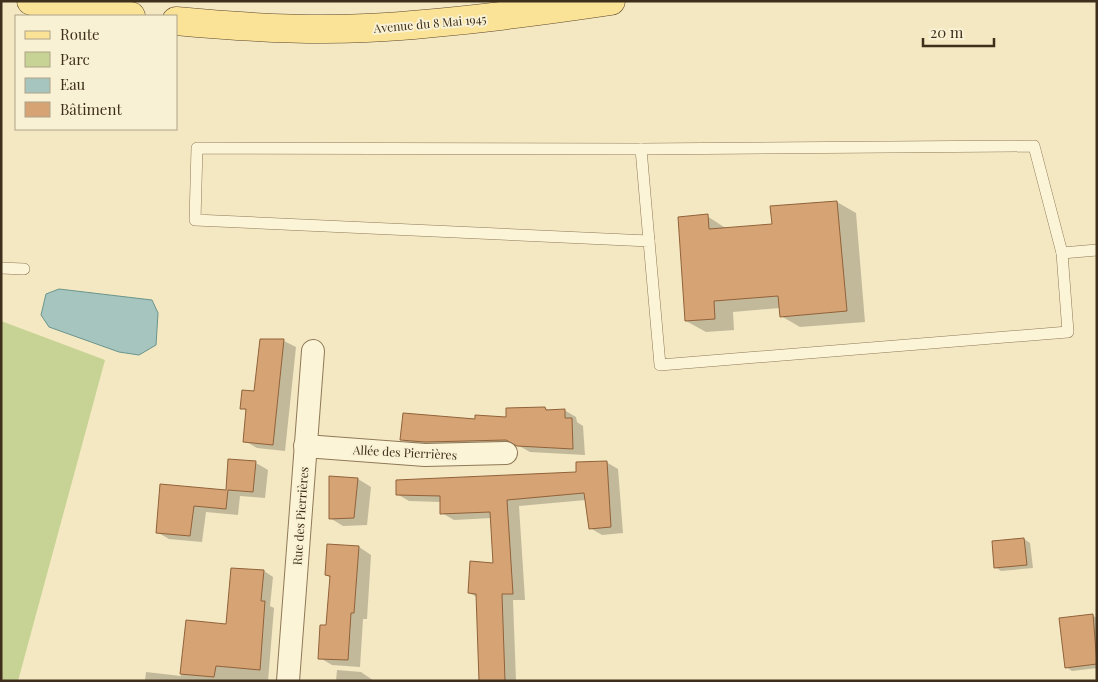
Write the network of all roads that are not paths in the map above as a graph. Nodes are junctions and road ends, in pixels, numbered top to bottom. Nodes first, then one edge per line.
1 (31, 1) edge
2 (611, 1) edge
3 (124, 15) edge
4 (178, 21) edge
5 (641, 149) junction
6 (649, 241) junction
7 (1097, 250) edge
8 (1062, 253) junction
9 (1, 268) edge
10 (24, 269) dead end
11 (313, 351) dead end
12 (305, 446) junction
13 (506, 453) dead end
14 (288, 681) edge

1 - 3 main road
2 - 4 main road, Avenue du 8 Mai 1945
5 - 6 lane
5 - 6 lane
5 - 8 lane
6 - 8 lane
7 - 8 lane
9 - 10 lane
11 - 12 street, Rue des Pierrières
12 - 13 street, Allée des Pierrières
12 - 14 street, Rue des Pierrières

